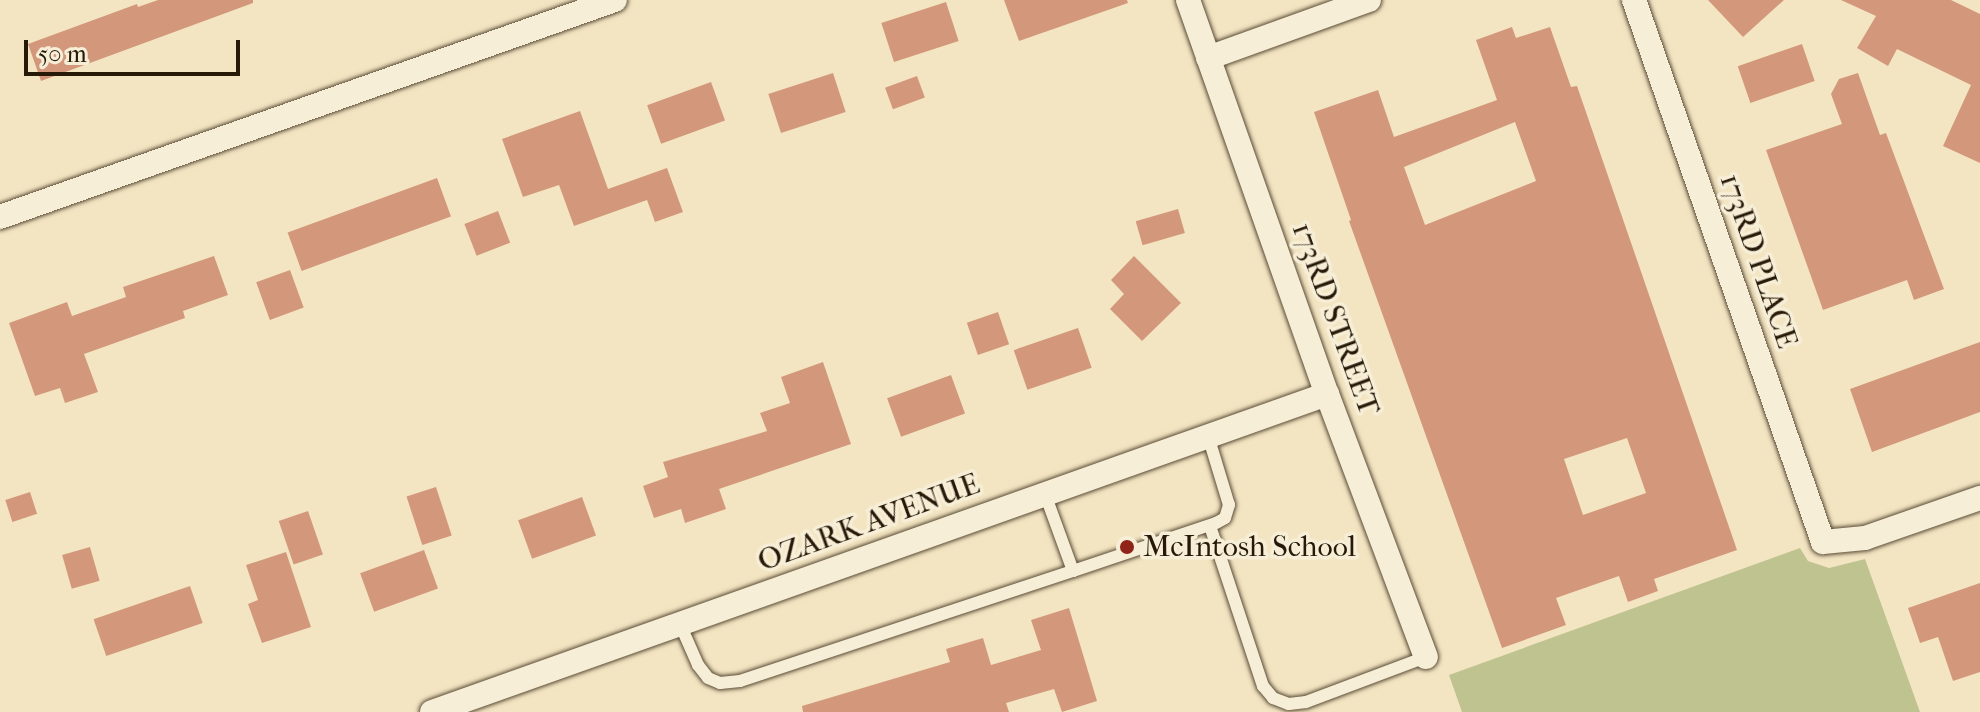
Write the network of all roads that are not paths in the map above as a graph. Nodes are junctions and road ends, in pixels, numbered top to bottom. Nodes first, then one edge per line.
1 (615, 0) edge
2 (1188, 0) edge
3 (1369, 0) edge
4 (1634, 0) edge
5 (1208, 58) junction
6 (0, 217) edge
7 (1327, 394) junction
8 (1208, 436) junction
9 (1045, 494) junction
10 (1980, 498) edge
11 (1210, 526) junction
12 (1073, 571) junction
13 (680, 624) junction
14 (1426, 657) joint
15 (441, 710) edge

1 - 6 street
2 - 5 street, 173RD STREET
3 - 5 street
4 - 10 street, 173RD PLACE
5 - 7 street, 173RD STREET
7 - 8 street, OZARK AVENUE
7 - 14 street, 173RD STREET
8 - 9 street, OZARK AVENUE
8 - 11 lane
9 - 12 lane
9 - 13 street, OZARK AVENUE
11 - 12 lane
11 - 14 lane
12 - 13 lane
13 - 15 street, OZARK AVENUE

